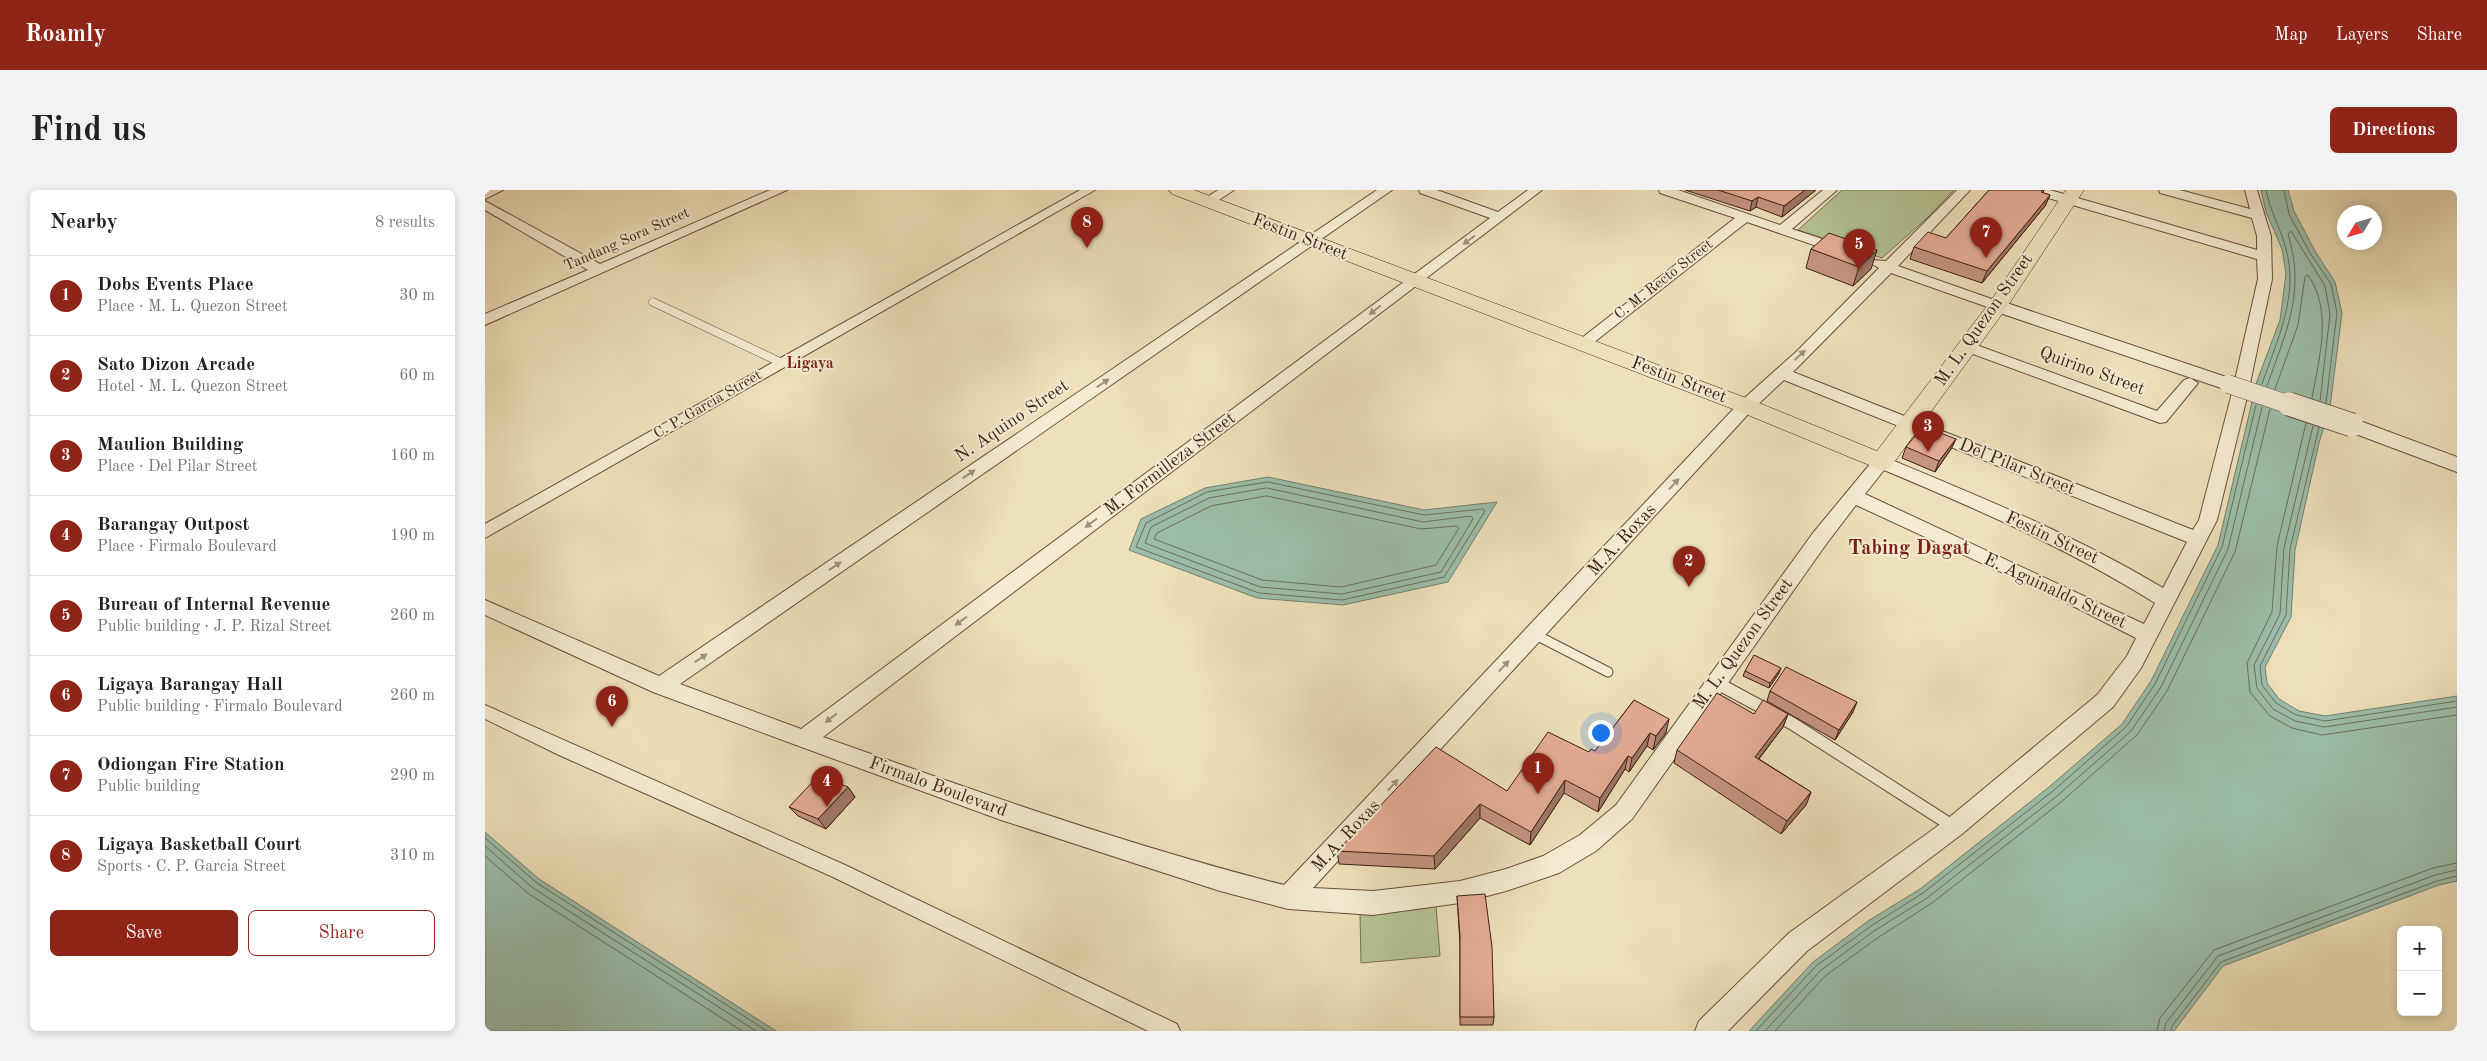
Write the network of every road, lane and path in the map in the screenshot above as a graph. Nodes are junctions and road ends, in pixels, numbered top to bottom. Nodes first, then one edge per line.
1 (497, 190) edge
2 (781, 190) edge
3 (1089, 190) edge
4 (1178, 190) edge
5 (1228, 190) edge
6 (1386, 190) edge
7 (1425, 190) edge
8 (1536, 190) edge
9 (1665, 190) edge
10 (1831, 190) edge
11 (1965, 190) edge
12 (2036, 190) edge
13 (2165, 190) edge
14 (2251, 190) edge
15 (485, 194) edge
16 (2071, 195) edge
17 (1208, 201) junction
18 (485, 205) edge
19 (2257, 215) junction
20 (1499, 217) junction
21 (1745, 217) junction
22 (1782, 230) junction
23 (1309, 241) junction
24 (2266, 257) junction
25 (1888, 266) junction
26 (599, 270) junction
27 (1414, 281) junction
28 (653, 302) dead end
29 (1998, 306) junction
30 (485, 320) edge
31 (1583, 344) junction
32 (1968, 347) junction
33 (782, 363) junction
34 (1781, 373) junction
35 (2190, 383) dead end
36 (1747, 406) junction
37 (1909, 423) junction
38 (1881, 462) junction
39 (2457, 465) edge
40 (1855, 497) junction
41 (485, 532) edge
42 (2198, 539) junction
43 (2165, 600) junction
44 (485, 607) edge
45 (1534, 634) junction
46 (2147, 634) junction
47 (1609, 672) dead end
48 (1715, 682) junction
49 (661, 686) junction
50 (485, 712) edge
51 (804, 739) junction
52 (1954, 827) junction
53 (1288, 898) junction
54 (1170, 1031) edge
55 (1709, 1031) edge

1 - 15 street
2 - 26 street, Tandang Sora Street
3 - 33 street, C. P. Garcia Street
4 - 17 main road, Festin Street
5 - 17 street
6 - 23 street, N. Aquino Street
7 - 20 street
8 - 20 street, M. Formilleza Street
9 - 21 street
10 - 22 street
11 - 25 street, M.A. Roxas
12 - 16 street
13 - 19 street
14 - 19 street
16 - 24 street
16 - 29 main road, M. L. Quezon Street
17 - 23 main road, Festin Street
18 - 26 street
19 - 24 street
20 -> 27 street, M. Formilleza Street
21 - 22 street
21 - 31 street, C. M. Recto Street
22 - 25 street
23 - 27 main road, Festin Street
49 -> 23 street, N. Aquino Street
24 - 42 street
25 - 29 street
34 -> 25 street, M.A. Roxas
26 - 30 street, Tandang Sora Street
27 - 31 main road, Festin Street
27 -> 51 street, M. Formilleza Street
28 - 33 lane
29 - 32 main road, M. L. Quezon Street
29 - 39 street, bridge
31 - 36 main road, Festin Street
32 - 35 street, Quirino Street
32 - 37 main road, M. L. Quezon Street
33 - 41 street, C. P. Garcia Street
34 - 36 street, M.A. Roxas
34 - 37 street, Del Pilar Street
36 - 38 main road, Festin Street
45 -> 36 street, M.A. Roxas
37 - 38 main road, M. L. Quezon Street
37 - 42 street, Del Pilar Street
38 - 40 street, M. L. Quezon Street
38 - 43 street, Festin Street
40 - 46 street, E. Aguinaldo Street
40 - 48 street, M. L. Quezon Street
42 - 43 street
43 - 46 street
44 - 49 street, Firmalo Boulevard
45 - 47 lane
53 -> 45 street, M.A. Roxas
46 - 52 street
48 - 52 lane
48 - 53 street, M. L. Quezon Street
49 - 51 street, Firmalo Boulevard
50 - 54 street
51 - 53 street, Firmalo Boulevard
52 - 55 street

